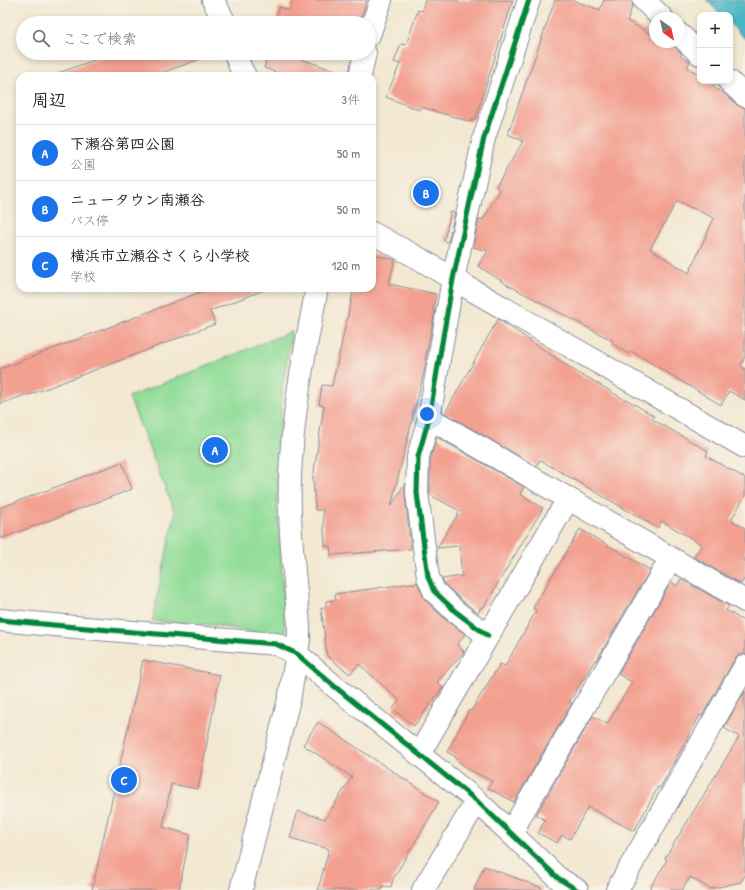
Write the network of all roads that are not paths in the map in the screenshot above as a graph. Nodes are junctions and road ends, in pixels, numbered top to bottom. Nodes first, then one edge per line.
1 (213, 0) edge
2 (381, 0) edge
3 (529, 0) edge
4 (644, 0) edge
5 (656, 12) edge
6 (221, 16) edge
7 (376, 16) edge
8 (685, 40) edge
9 (697, 51) edge
10 (238, 60) edge
11 (363, 60) edge
12 (243, 72) edge
13 (361, 72) edge
14 (732, 84) edge
15 (745, 96) edge
16 (376, 235) edge
17 (453, 279) junction
18 (316, 292) edge
19 (429, 418) junction
20 (745, 447) edge
21 (568, 499) junction
22 (671, 558) junction
23 (745, 601) edge
24 (0, 620) edge
25 (488, 636) junction
26 (297, 654) junction
27 (745, 666) edge
28 (419, 754) junction
29 (477, 801) junction
30 (511, 832) junction
31 (241, 890) edge
32 (423, 890) edge
33 (577, 890) edge
34 (617, 890) edge

1 - 6 street
2 - 7 street
3 - 17 street
4 - 5 street
8 - 9 street
10 - 12 street
11 - 13 street
14 - 15 street
16 - 17 street
17 - 19 street
17 - 20 street
18 - 26 street
19 - 21 street
19 - 25 street
21 - 22 street
21 - 25 street
22 - 23 street
22 - 30 street
24 - 26 street
25 - 28 street
26 - 28 street
26 - 31 street
27 - 34 street
28 - 29 street
29 - 30 street
29 - 32 street
30 - 33 street

